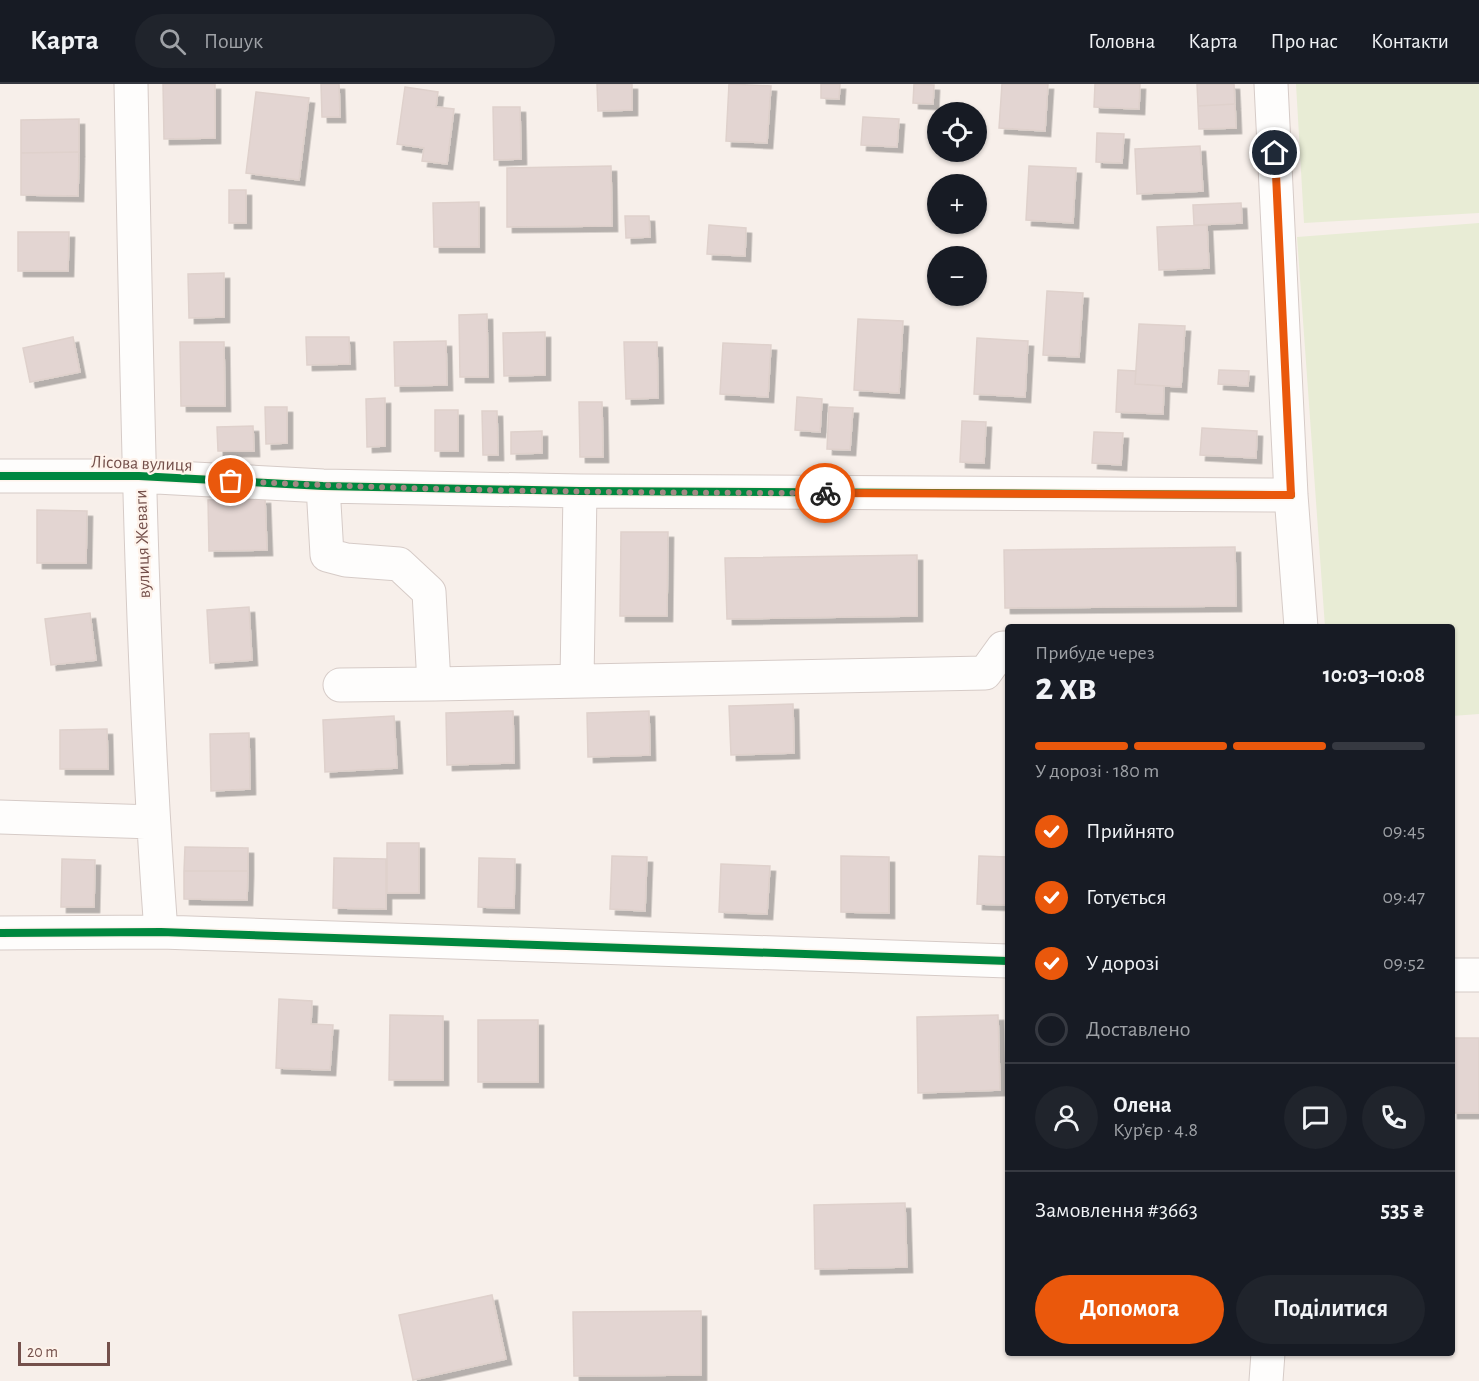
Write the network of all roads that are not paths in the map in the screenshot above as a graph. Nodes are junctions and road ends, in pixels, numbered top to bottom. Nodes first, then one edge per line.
1 (131, 84) edge
2 (1271, 84) edge
3 (0, 476) edge
4 (139, 476) junction
5 (323, 486) junction
6 (580, 491) junction
7 (1291, 495) junction
8 (1301, 624) edge
9 (1005, 648) edge
10 (577, 681) junction
11 (434, 684) junction
12 (340, 686) dead end
13 (0, 817) edge
14 (153, 822) junction
15 (160, 932) junction
16 (0, 933) edge
17 (1005, 962) edge
18 (1455, 975) edge
19 (1479, 975) edge
20 (1268, 1356) edge
21 (1266, 1381) edge

1 - 4 street, вулиця Жеваги
2 - 7 street
3 - 4 street, Лісова вулиця
4 - 5 street, Лісова вулиця
4 - 14 street, вулиця Жеваги
5 - 6 street, Лісова вулиця
5 - 11 street
6 - 7 street, Лісова вулиця
6 - 10 street
7 - 8 street
9 - 10 street
10 - 11 street
11 - 12 street
13 - 14 street
14 - 15 street, вулиця Жеваги
15 - 16 street
15 - 17 street
18 - 19 street
20 - 21 street

